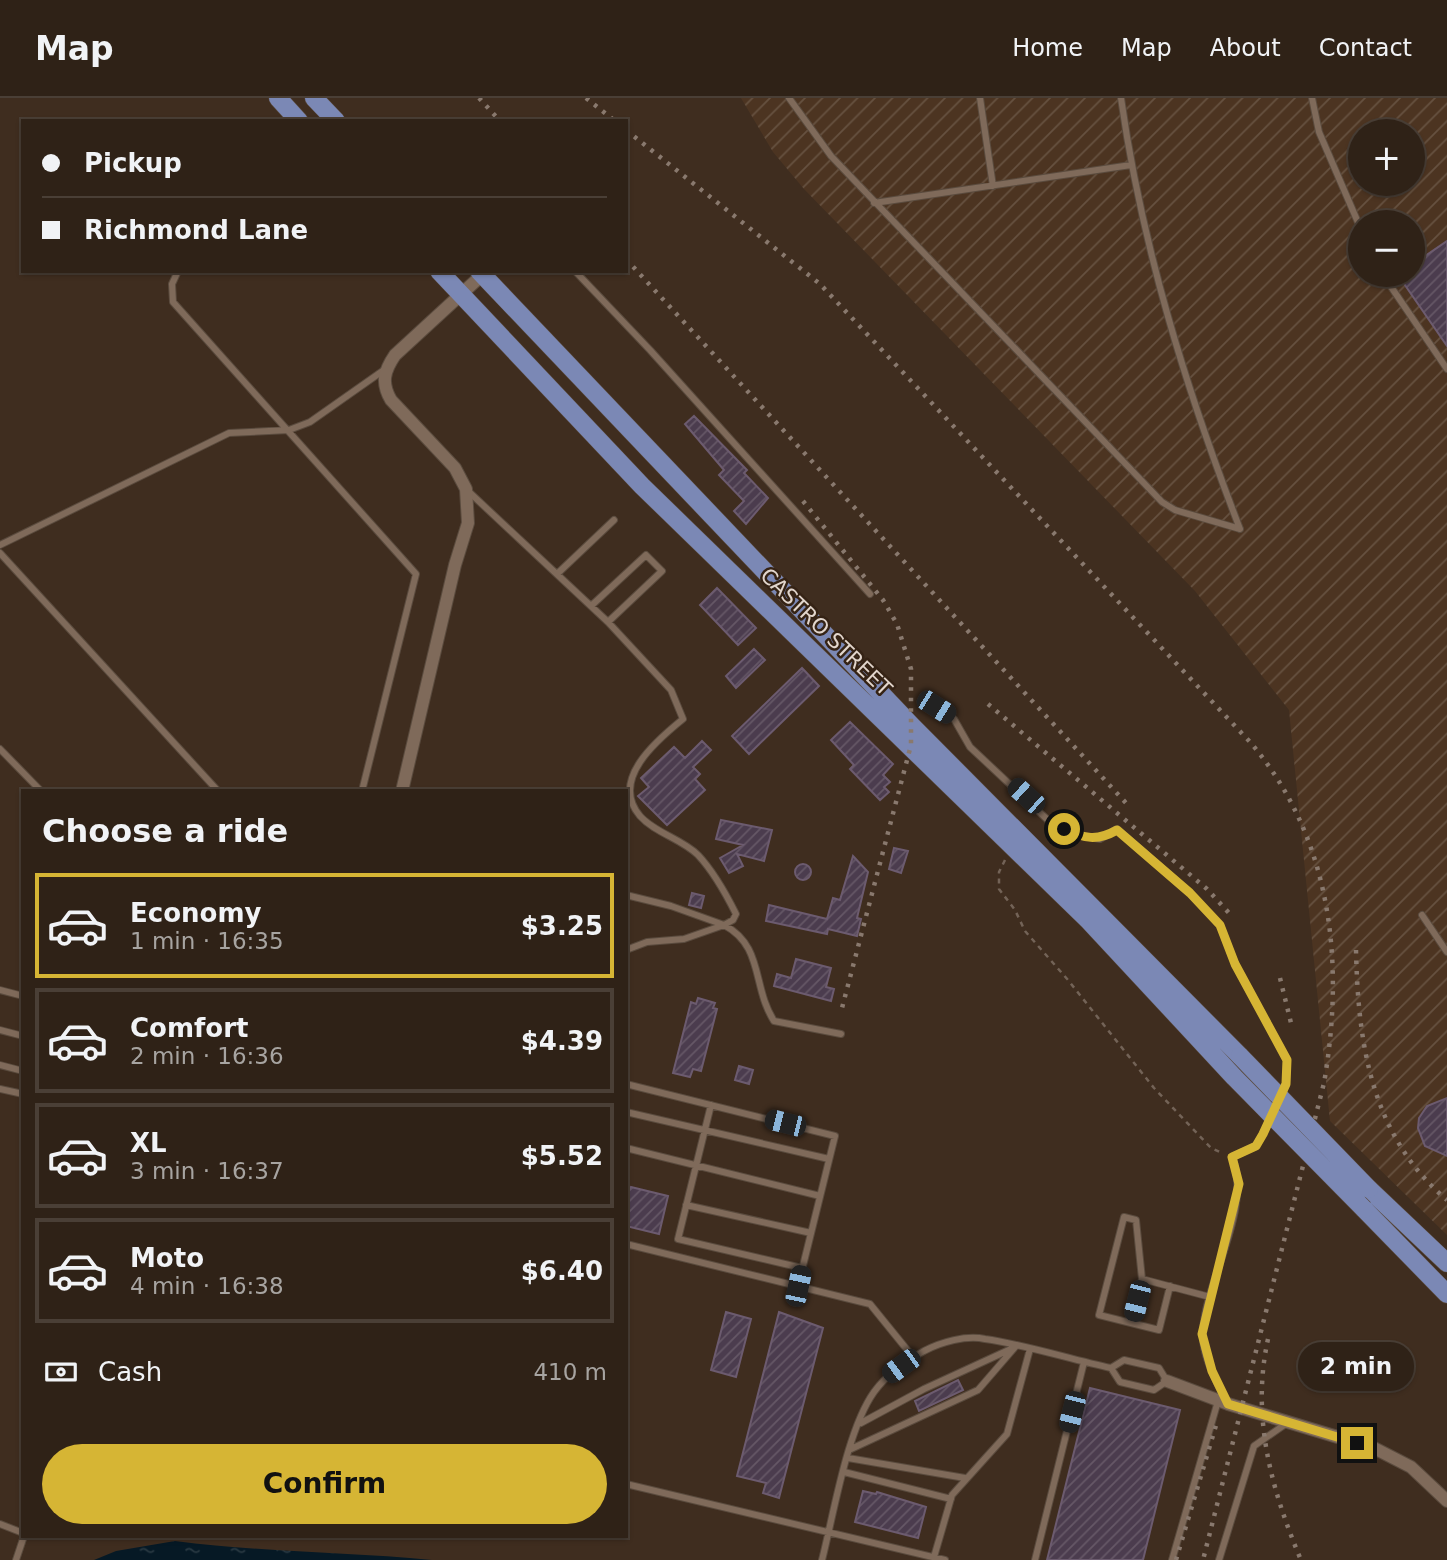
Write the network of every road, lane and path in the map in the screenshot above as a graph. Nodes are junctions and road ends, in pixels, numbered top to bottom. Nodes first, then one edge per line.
1 (278, 98) edge
2 (314, 98) edge
3 (789, 98) edge
4 (980, 98) edge
5 (1121, 98) edge
6 (1312, 98) edge
7 (297, 119) edge
8 (334, 119) edge
9 (1131, 165) junction
10 (993, 186) junction
11 (874, 203) junction
12 (1353, 210) edge
13 (177, 273) edge
14 (441, 273) edge
15 (482, 273) edge
16 (484, 273) edge
17 (577, 273) edge
18 (1391, 287) edge
19 (461, 295) junction
20 (386, 369) junction
21 (1447, 369) edge
22 (289, 430) junction
23 (466, 489) junction
24 (614, 520) dead end
25 (0, 545) edge
26 (0, 553) edge
27 (557, 574) junction
28 (870, 594) dead end
29 (591, 606) junction
30 (608, 622) junction
31 (936, 707) dead end
32 (0, 749) edge
33 (39, 789) edge
34 (217, 789) edge
35 (362, 789) edge
36 (402, 789) edge
37 (1012, 845) junction
38 (628, 895) edge
39 (1422, 915) dead end
40 (723, 925) junction
41 (628, 949) edge
42 (1447, 952) edge
43 (0, 990) edge
44 (21, 995) edge
45 (0, 1030) edge
46 (841, 1034) dead end
47 (21, 1036) edge
48 (0, 1065) edge
49 (21, 1070) edge
50 (628, 1084) edge
51 (0, 1089) edge
52 (21, 1094) edge
53 (711, 1105) junction
54 (628, 1112) edge
55 (704, 1130) junction
56 (628, 1148) edge
57 (1232, 1157) junction
58 (829, 1159) junction
59 (696, 1165) junction
60 (820, 1196) junction
61 (686, 1205) junction
62 (811, 1233) junction
63 (628, 1244) edge
64 (1447, 1263) edge
65 (802, 1268) junction
66 (1142, 1279) junction
67 (798, 1286) junction
68 (1170, 1286) junction
69 (1447, 1294) edge
70 (1210, 1297) junction
71 (1131, 1323) junction
72 (1016, 1346) junction
73 (1030, 1349) junction
74 (913, 1357) junction
75 (1084, 1362) junction
76 (1111, 1368) junction
77 (1167, 1381) junction
78 (1223, 1403) junction
79 (1289, 1421) junction
80 (860, 1424) junction
81 (851, 1449) junction
82 (848, 1458) junction
83 (844, 1472) junction
84 (965, 1478) junction
85 (628, 1484) edge
86 (951, 1499) junction
87 (1447, 1501) edge
88 (0, 1524) edge
89 (830, 1530) junction
90 (21, 1534) edge
91 (22, 1538) edge
92 (934, 1557) junction
93 (16, 1560) edge
94 (822, 1560) edge
95 (945, 1560) edge
96 (1035, 1560) edge
97 (1172, 1560) edge
98 (1219, 1560) edge

1 - 7 main road
2 - 8 main road
3 - 11 lane
4 - 10 lane
5 - 9 lane
6 - 12 lane
9 - 10 lane
9 - 11 lane
10 - 11 lane
13 - 22 lane
14 - 19 main road, CASTRO STREET
15 - 19 street
16 - 64 main road, CASTRO STREET, bridge
17 - 28 lane
18 - 21 lane
19 - 20 street
19 - 37 main road, CASTRO STREET
20 - 22 lane
20 - 23 street
22 - 25 lane
22 - 35 lane
23 - 27 lane
23 - 36 street
24 - 27 lane
26 - 34 lane
27 - 29 lane
29 - 30 lane
29 - 30 lane
30 - 40 lane
31 - 57 lane
32 - 33 lane
37 - 57 path
37 - 69 main road, CASTRO STREET, bridge
38 - 40 lane
39 - 42 lane
40 - 41 lane
40 - 46 lane
43 - 44 lane
45 - 47 lane
48 - 49 lane
50 - 53 lane
51 - 52 lane
53 - 55 lane
53 - 58 lane
54 - 55 lane
55 - 58 lane
55 - 59 lane
56 - 59 lane
57 - 70 lane
58 - 60 lane
59 - 60 lane
59 - 61 lane
60 - 62 lane
61 - 62 lane
61 - 65 lane
62 - 65 lane
63 - 67 lane
65 - 67 lane
66 - 68 lane
66 - 71 lane
66 - 71 lane
67 - 74 lane
68 - 70 lane
68 - 71 lane
70 - 78 lane
72 - 73 lane
72 - 74 lane
72 - 80 lane
72 - 81 lane
73 - 75 lane
73 - 84 lane
74 - 80 lane
75 - 76 lane
75 - 96 lane
76 - 77 lane
76 - 77 lane
77 - 78 street
78 - 79 street
78 - 97 lane
79 - 87 street
79 - 98 lane
80 - 81 lane
81 - 82 lane
82 - 83 lane
82 - 84 lane
83 - 86 lane
83 - 89 lane
84 - 86 lane
85 - 89 lane
86 - 92 lane
88 - 90 lane
89 - 92 lane
89 - 94 lane
91 - 93 lane
92 - 95 lane

